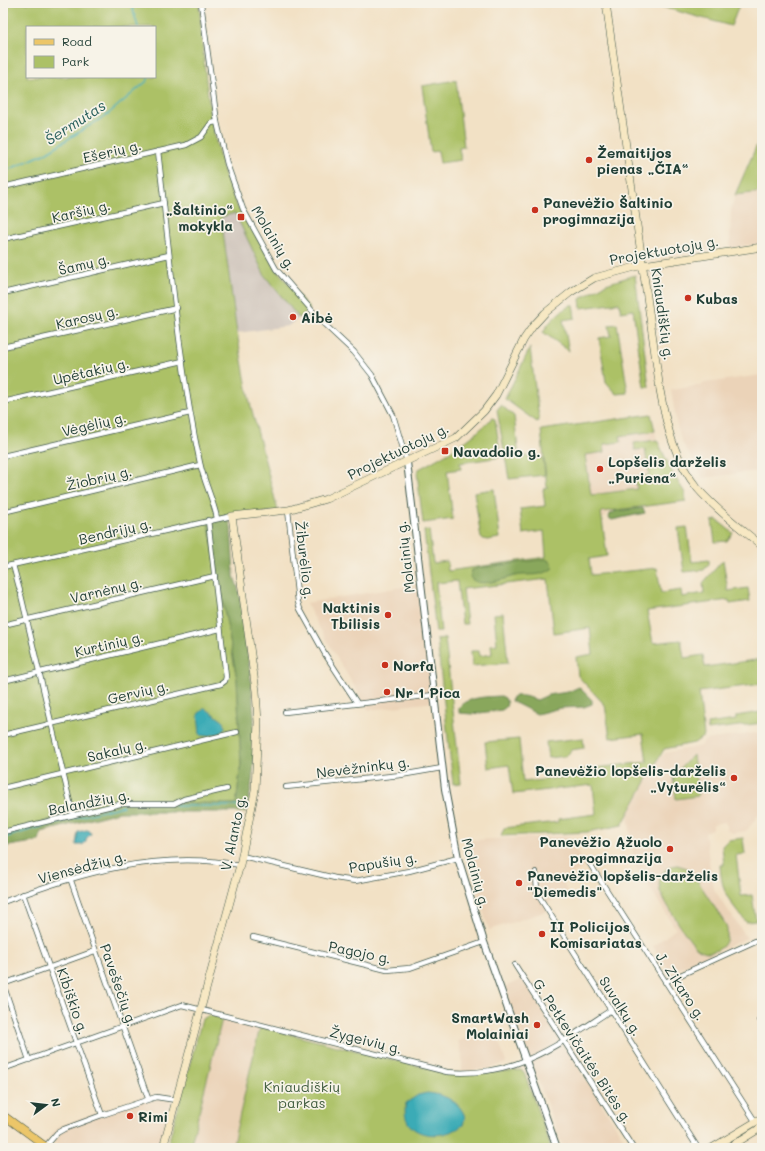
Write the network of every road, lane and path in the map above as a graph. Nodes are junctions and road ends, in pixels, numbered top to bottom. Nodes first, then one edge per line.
1 (201, 3) edge
2 (606, 3) edge
3 (217, 122) junction
4 (158, 151) junction
5 (3, 187) edge
6 (164, 203) junction
7 (3, 239) edge
8 (762, 246) edge
9 (169, 255) junction
10 (643, 265) junction
11 (3, 293) edge
12 (177, 308) junction
13 (3, 347) edge
14 (183, 361) junction
15 (3, 402) edge
16 (190, 413) junction
17 (3, 456) edge
18 (406, 462) junction
19 (200, 465) junction
20 (288, 510) junction
21 (3, 512) edge
22 (232, 516) junction
23 (217, 518) junction
24 (208, 520) junction
25 (762, 546) edge
26 (14, 565) junction
27 (3, 567) edge
28 (215, 576) junction
29 (27, 620) junction
30 (3, 625) edge
31 (220, 629) junction
32 (39, 672) junction
33 (3, 681) edge
34 (434, 695) junction
35 (357, 703) junction
36 (285, 712) dead end
37 (51, 723) junction
38 (237, 732) dead end
39 (3, 735) edge
40 (442, 768) junction
41 (64, 774) junction
42 (286, 787) dead end
43 (3, 788) edge
44 (227, 789) dead end
45 (73, 815) junction
46 (3, 832) edge
47 (242, 856) junction
48 (458, 858) junction
49 (588, 861) dead end
50 (240, 866) junction
51 (536, 872) dead end
52 (70, 878) junction
53 (23, 894) junction
54 (3, 902) edge
55 (253, 937) dead end
56 (762, 938) edge
57 (484, 942) junction
58 (95, 951) junction
59 (516, 965) dead end
60 (50, 967) junction
61 (665, 982) junction
62 (3, 984) edge
63 (200, 1010) junction
64 (611, 1010) junction
65 (122, 1026) junction
66 (564, 1041) junction
67 (76, 1042) junction
68 (29, 1060) junction
69 (526, 1061) junction
70 (3, 1069) edge
71 (148, 1098) junction
72 (176, 1100) junction
73 (3, 1115) edge
74 (102, 1115) junction
75 (759, 1120) edge
76 (761, 1129) edge
77 (47, 1147) edge
78 (163, 1148) edge
79 (557, 1148) edge
80 (633, 1148) edge
81 (698, 1148) edge
82 (712, 1148) edge
83 (728, 1148) edge

1 - 3 street, Molainių g.
2 - 10 main road, Kniaudiškių g.
3 - 4 street, Ešerių g.
3 - 18 street, Molainių g.
4 - 5 street, Ešerių g.
4 - 6 street
6 - 7 street, Karšių g.
6 - 9 street
8 - 10 main road, Projektuotojų g.
9 - 11 street, Šamų g.
9 - 12 street
10 - 18 main road, Projektuotojų g.
10 - 25 main road, Kniaudiškių g.
12 - 13 street, Karosų g.
12 - 14 street
14 - 15 street, Upėtakių g.
14 - 16 street
16 - 17 street, Vėgėlių g.
16 - 19 street
18 - 20 main road, Projektuotojų g.
18 - 34 street, Molainių g.
19 - 21 street, Žiobrių g.
19 - 23 street
20 - 22 main road, Projektuotojų g.
20 - 35 street, Žiburėlio g.
22 - 23 street, Bendrijų g.
22 - 47 main road, V. Alanto g.
23 - 24 street, Bendrijų g.
24 - 26 street, Bendrijų g.
24 - 28 street, Gervių g.
26 - 27 street, Bendrijų g.
26 - 29 street
28 - 29 street, Varnėnų g.
28 - 31 street, Gervių g.
29 - 30 street, Varnėnų g.
29 - 32 street
31 - 32 street, Kurtinių g.
31 - 37 street, Gervių g.
32 - 33 street, Kurtinių g.
32 - 37 street
34 - 35 street
34 - 40 street, Molainių g.
35 - 36 street
37 - 39 street, Gervių g.
37 - 41 street
38 - 41 street, Sakalų g.
40 - 42 street, Nevėžninkų g.
40 - 48 street, Molainių g.
41 - 43 street, Sakalų g.
41 - 45 street
44 - 45 street, Balandžių g.
45 - 46 street, Balandžių g.
47 - 48 street, Papušių g.
47 - 50 main road, V. Alanto g.
48 - 57 street, Molainių g.
49 - 61 street, J. Zikaro g.
50 - 52 street, Viensėdžių g.
50 - 63 main road, V. Alanto g.
51 - 64 street, Suvalkų g.
52 - 53 street, Viensėdžių g.
52 - 58 street, Pavešečių g.
53 - 54 street, Viensėdžių g.
53 - 60 street, Kibiškio g.
55 - 57 street, Pagojo g.
56 - 61 street
57 - 69 street, Molainių g.
58 - 60 street
58 - 65 street, Pavešečių g.
59 - 66 street, G. Petkevičaitės Bitės g.
60 - 62 street
60 - 67 street, Kibiškio g.
61 - 75 street, J. Zikaro g.
62 - 68 street
63 - 65 street, Žygeivių g.
63 - 69 street, Žygeivių g.
63 - 72 main road, V. Alanto g.
64 - 66 street, Žygeivių g.
64 - 81 street, Suvalkų g.
65 - 67 street, Žygeivių g.
65 - 71 street, Pavešečių g.
66 - 69 street, Žygeivių g.
66 - 80 street, G. Petkevičaitės Bitės g.
67 - 68 street, Žygeivių g.
67 - 74 street, Kibiškio g.
68 - 70 street, Žygeivių g.
69 - 79 street, Molainių g.
71 - 72 street
71 - 74 street
72 - 78 main road, V. Alanto g.
73 - 77 main road
74 - 77 street
75 - 82 main road
76 - 83 main road

